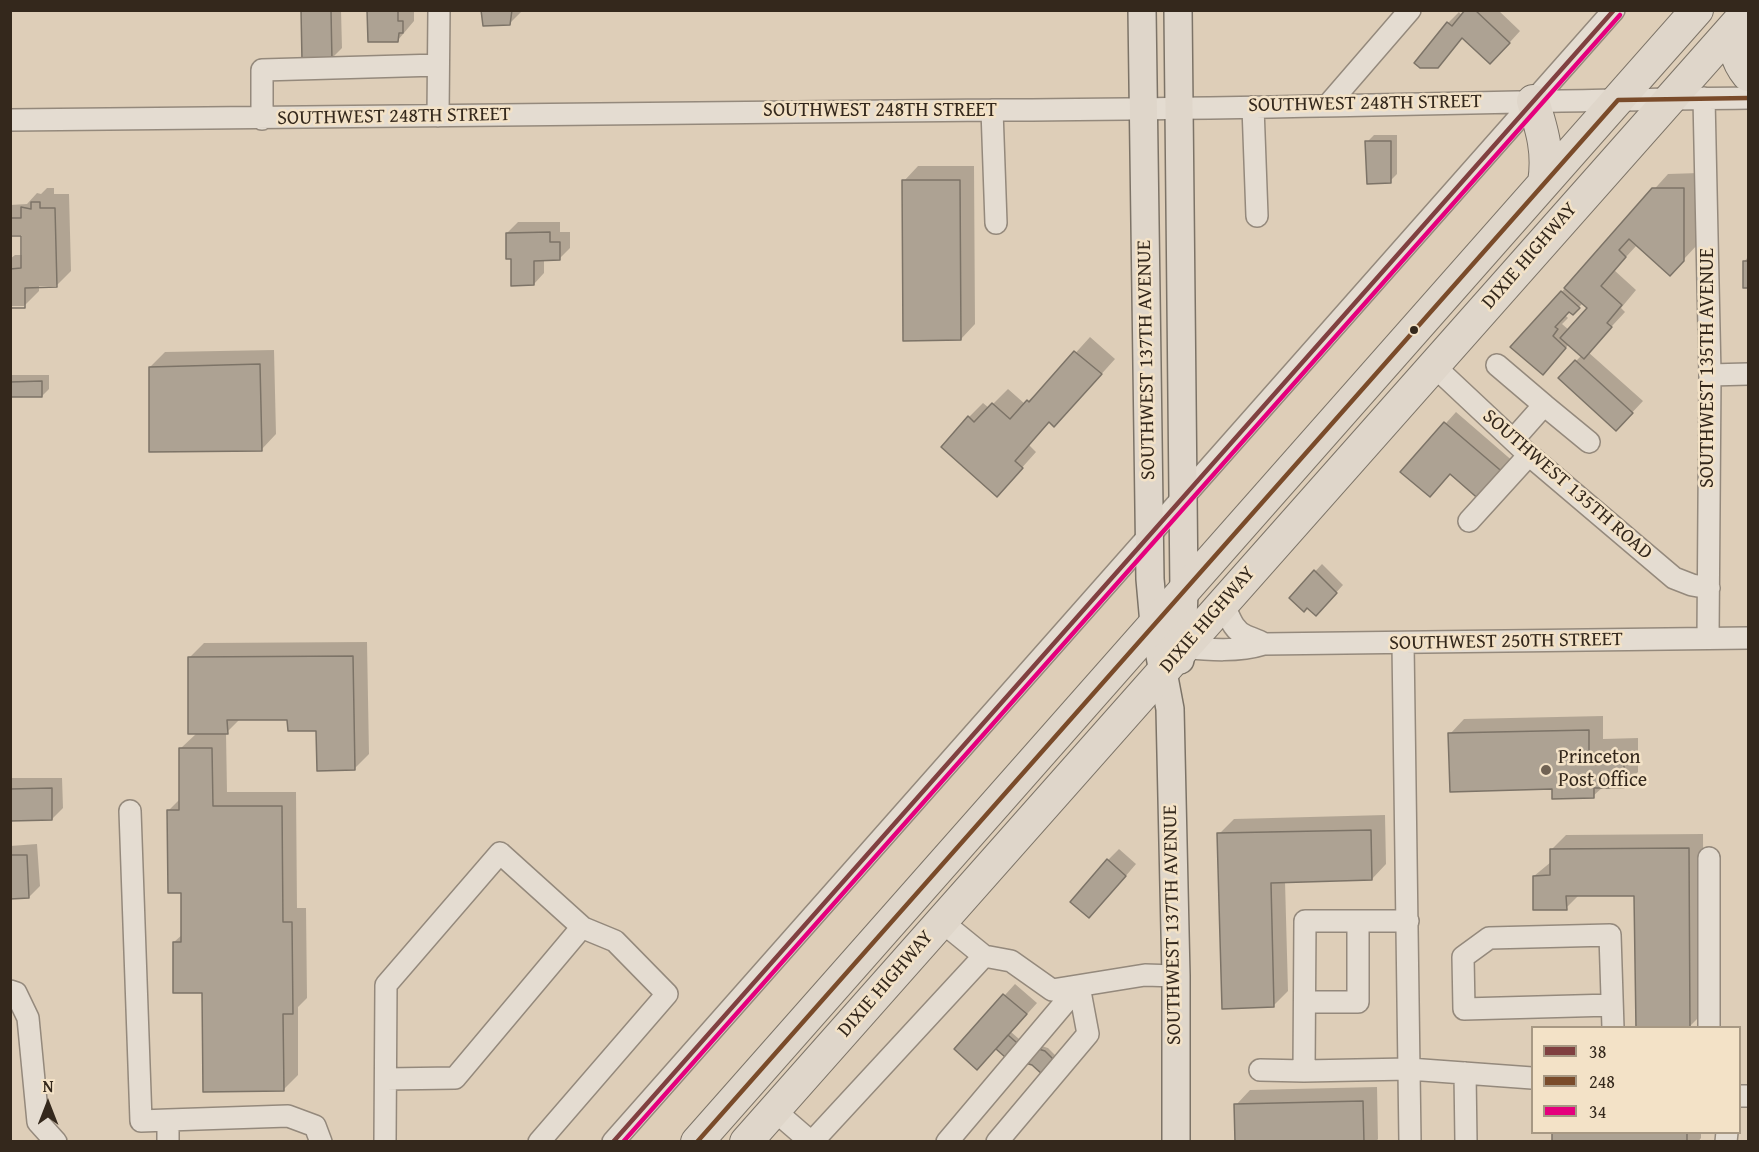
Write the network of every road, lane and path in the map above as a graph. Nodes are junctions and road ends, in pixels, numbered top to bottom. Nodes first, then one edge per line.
1 (439, 10) edge
2 (1142, 10) edge
3 (1178, 10) edge
4 (1410, 10) edge
5 (1614, 10) edge
6 (1697, 10) edge
7 (1742, 18) edge
8 (438, 65) junction
9 (1749, 75) edge
10 (1704, 98) junction
11 (1749, 98) edge
12 (1670, 99) junction
13 (1618, 100) junction
14 (1533, 101) junction
15 (1327, 106) junction
16 (1253, 107) junction
17 (1178, 109) junction
18 (992, 110) junction
19 (1144, 110) junction
20 (438, 116) junction
21 (262, 119) junction
22 (10, 120) edge
23 (1544, 183) junction
24 (1257, 216) dead end
25 (996, 223) dead end
26 (1497, 365) dead end
27 (1434, 366) junction
28 (1749, 374) edge
29 (1710, 375) junction
30 (1544, 405) junction
31 (1513, 440) junction
32 (1589, 442) dead end
33 (1529, 455) junction
34 (1183, 499) junction
35 (1469, 521) dead end
36 (1149, 536) junction
37 (1709, 588) junction
38 (1184, 592) junction
39 (1223, 603) junction
40 (1154, 624) junction
41 (1708, 638) junction
42 (1749, 638) edge
43 (1264, 644) junction
44 (1403, 644) junction
45 (1182, 647) junction
46 (1162, 673) junction
47 (1170, 709) junction
48 (1067, 722) junction
49 (130, 811) dead end
50 (1709, 858) dead end
51 (941, 921) junction
52 (1358, 921) junction
53 (1408, 921) junction
54 (581, 927) junction
55 (984, 956) junction
56 (1176, 976) junction
57 (1080, 986) junction
58 (10, 991) edge
59 (1305, 1002) junction
60 (1612, 1005) junction
61 (1613, 1026) edge
62 (1709, 1026) edge
63 (1410, 1069) junction
64 (1260, 1070) dead end
65 (1304, 1071) junction
66 (1465, 1073) junction
67 (1531, 1078) edge
68 (386, 1079) junction
69 (774, 1110) junction
70 (168, 1120) junction
71 (56, 1142) edge
72 (168, 1142) edge
73 (321, 1142) edge
74 (385, 1142) edge
75 (538, 1142) edge
76 (613, 1142) edge
77 (697, 1142) edge
78 (746, 1142) edge
79 (811, 1142) edge
80 (947, 1142) edge
81 (997, 1142) edge
82 (1176, 1142) edge
83 (1410, 1142) edge
84 (1466, 1142) edge

1 - 8 street
2 - 19 main road, SOUTHWEST 137TH AVENUE
3 - 17 main road, SOUTHWEST 137TH AVENUE
4 - 15 street
5 - 14 street
6 - 13 highway, DIXIE HIGHWAY
7 - 9 highway
7 - 12 highway, DIXIE HIGHWAY
8 - 20 street
8 - 21 street
10 - 11 street, SOUTHWEST 248TH STREET
10 - 12 street, SOUTHWEST 248TH STREET
10 - 29 street, SOUTHWEST 135TH AVENUE
12 - 13 street, SOUTHWEST 248TH STREET
12 - 27 highway, DIXIE HIGHWAY
13 - 14 street, SOUTHWEST 248TH STREET
13 - 23 highway, DIXIE HIGHWAY
14 - 15 street, SOUTHWEST 248TH STREET
14 - 23 highway
14 - 34 street
15 - 16 street, SOUTHWEST 248TH STREET
16 - 17 street, SOUTHWEST 248TH STREET
16 - 24 street
17 - 19 street, SOUTHWEST 248TH STREET
17 - 34 main road, SOUTHWEST 137TH AVENUE
18 - 19 street, SOUTHWEST 248TH STREET
18 - 20 street, SOUTHWEST 248TH STREET
18 - 25 street
19 - 36 main road, SOUTHWEST 137TH AVENUE
20 - 21 street, SOUTHWEST 248TH STREET
21 - 22 street, SOUTHWEST 248TH STREET
23 - 38 highway, DIXIE HIGHWAY
26 - 30 street
27 - 31 street, SOUTHWEST 135TH ROAD
27 - 39 highway, DIXIE HIGHWAY
28 - 29 street
29 - 37 street, SOUTHWEST 135TH AVENUE
30 - 31 street
30 - 32 street
31 - 33 street, SOUTHWEST 135TH ROAD
33 - 35 street
33 - 37 street, SOUTHWEST 135TH ROAD
34 - 36 street
34 - 38 main road, SOUTHWEST 137TH AVENUE
36 - 40 main road, SOUTHWEST 137TH AVENUE
36 - 76 street
37 - 41 street, SOUTHWEST 135TH AVENUE
38 - 40 highway, DIXIE HIGHWAY
38 - 45 main road, SOUTHWEST 137TH AVENUE
39 - 43 street, SOUTHWEST 250TH STREET
39 - 45 highway, DIXIE HIGHWAY
40 - 46 main road, SOUTHWEST 137TH AVENUE
40 - 48 highway, DIXIE HIGHWAY
41 - 42 street, SOUTHWEST 250TH STREET
41 - 44 street, SOUTHWEST 250TH STREET
43 - 44 street, SOUTHWEST 250TH STREET
43 - 45 street, SOUTHWEST 250TH STREET
44 - 53 street
45 - 46 highway, DIXIE HIGHWAY
45 - 47 main road, SOUTHWEST 137TH AVENUE
46 - 47 main road, SOUTHWEST 137TH AVENUE
46 - 51 highway, DIXIE HIGHWAY
47 - 56 main road, SOUTHWEST 137TH AVENUE
48 - 51 highway
48 - 77 highway, DIXIE HIGHWAY
49 - 70 street
50 - 62 street
51 - 55 street
51 - 69 highway, DIXIE HIGHWAY
52 - 53 street
52 - 59 street
52 - 59 street
53 - 63 street
54 - 68 street
54 - 68 street
54 - 75 street
55 - 57 street
55 - 79 street
56 - 57 street
56 - 82 main road, SOUTHWEST 137TH AVENUE
57 - 80 street
57 - 81 street
58 - 71 street
59 - 65 street
60 - 60 street
60 - 61 street
63 - 65 street
63 - 66 street
63 - 83 street
64 - 65 street
66 - 67 street
66 - 84 street
68 - 74 street
69 - 78 highway, DIXIE HIGHWAY
69 - 79 street
70 - 72 street
70 - 73 street

